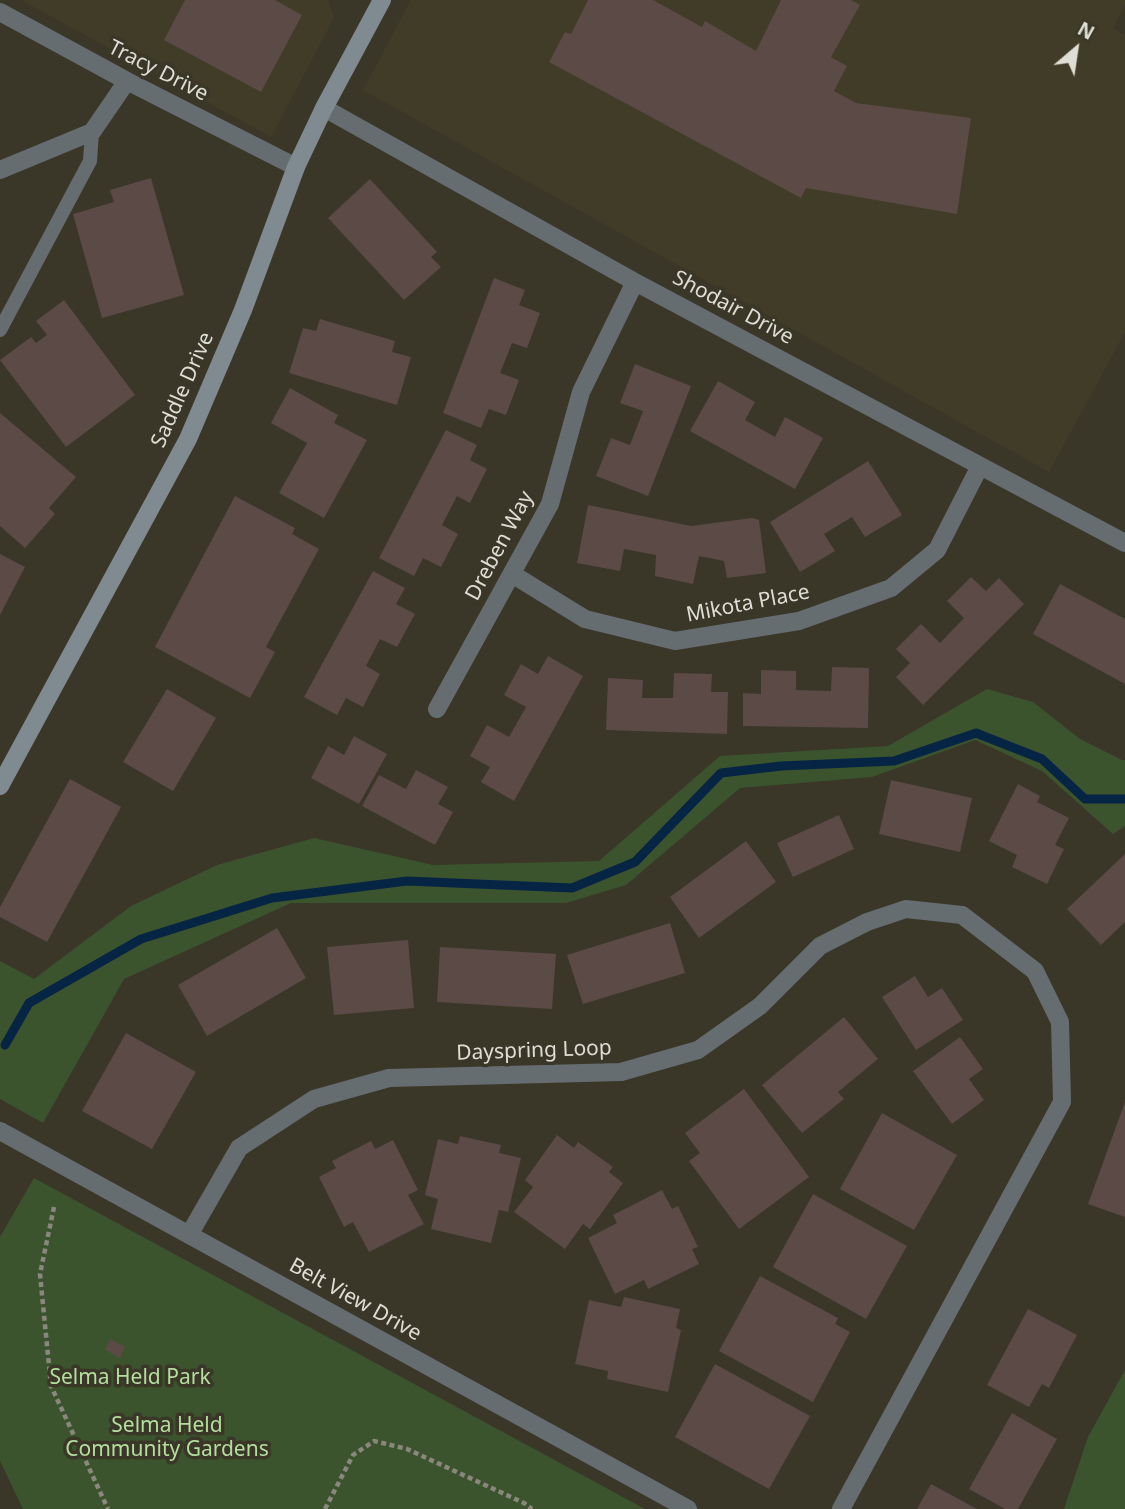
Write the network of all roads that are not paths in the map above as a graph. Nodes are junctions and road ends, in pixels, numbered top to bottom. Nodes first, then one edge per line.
1 (376, 2) edge
2 (0, 12) edge
3 (127, 81) junction
4 (324, 108) junction
5 (92, 132) junction
6 (296, 167) junction
7 (0, 170) edge
8 (635, 282) junction
9 (0, 331) edge
10 (980, 466) junction
11 (1125, 543) edge
12 (512, 574) junction
13 (437, 709) dead end
14 (0, 786) edge
15 (0, 1131) edge
16 (189, 1235) junction
17 (688, 1509) edge
18 (841, 1509) edge

1 - 4 street, Saddle Drive
2 - 3 street, Tracy Drive
3 - 5 street
3 - 6 street, Tracy Drive
4 - 6 street, Saddle Drive
4 - 8 street, Shodair Drive
5 - 7 street
5 - 9 lane
6 - 14 street, Saddle Drive
8 - 10 street, Shodair Drive
8 - 12 street, Dreben Way
10 - 11 street, Shodair Drive
10 - 12 street, Mikota Place
12 - 13 street, Dreben Way
15 - 16 street, Belt View Drive
16 - 17 street, Belt View Drive
16 - 18 street, Dayspring Loop

